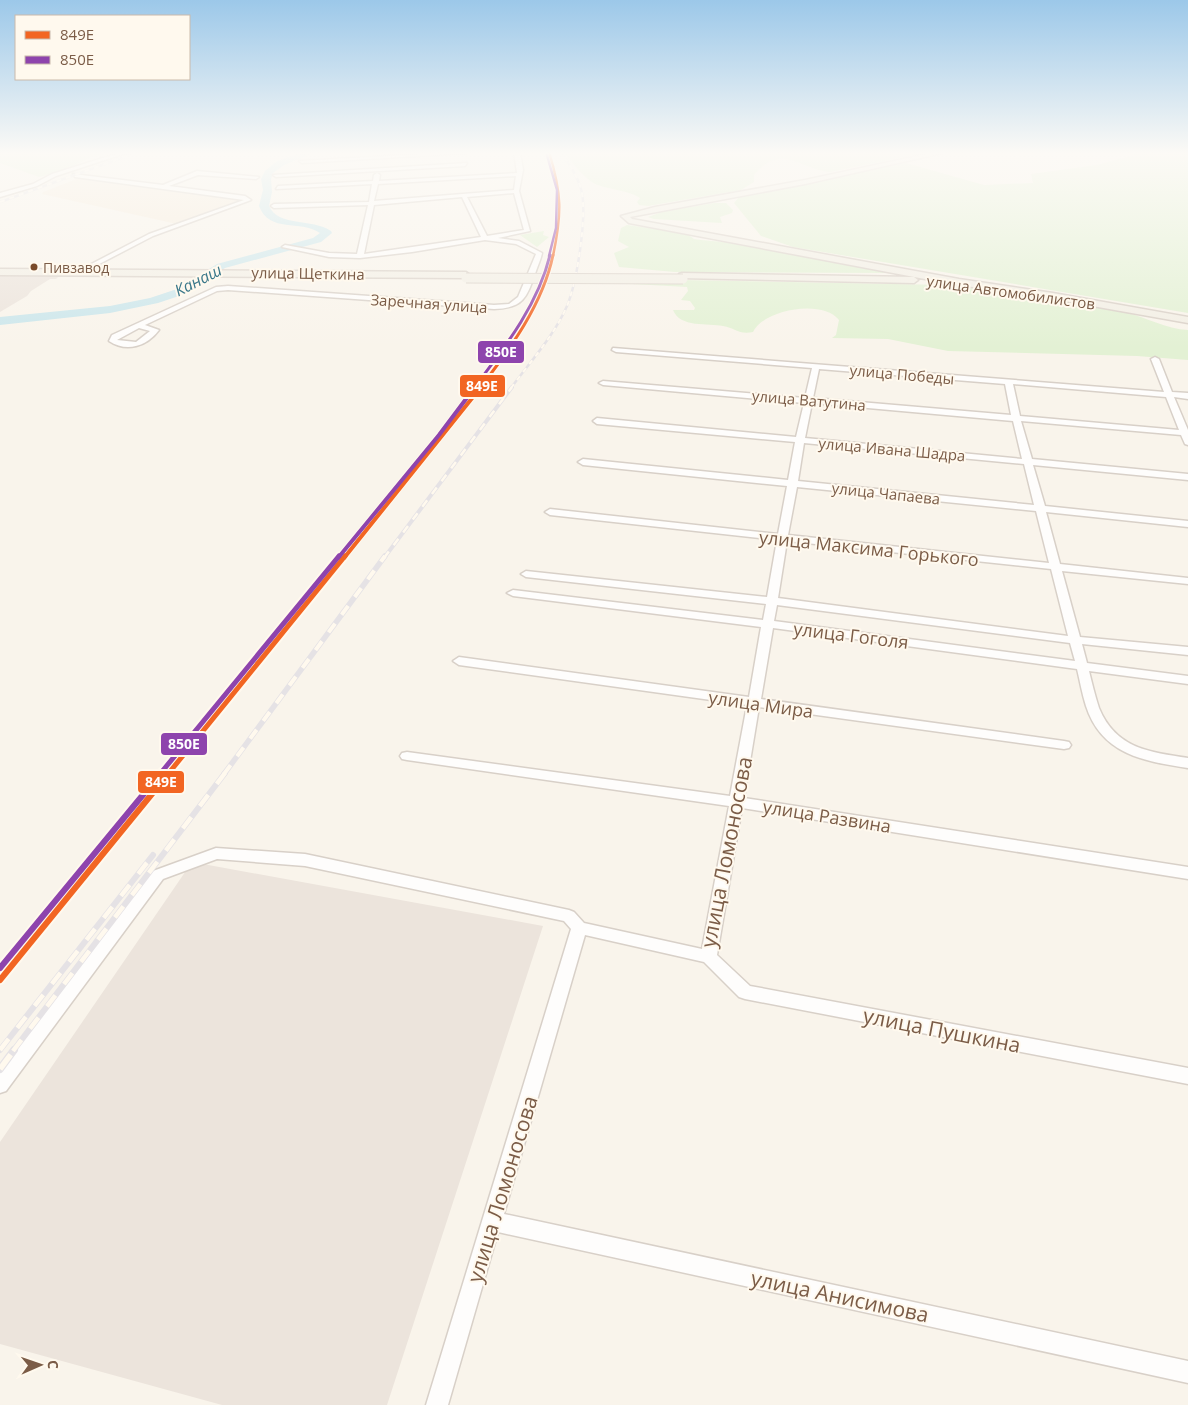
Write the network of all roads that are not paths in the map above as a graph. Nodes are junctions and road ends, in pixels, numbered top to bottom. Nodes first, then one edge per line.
1 (199, 218) edge
2 (367, 218) edge
3 (475, 218) edge
4 (523, 218) edge
5 (635, 218) edge
6 (485, 238) junction
7 (285, 247) dead end
8 (360, 256) junction
9 (901, 270) junction
10 (0, 272) edge
11 (78, 273) junction
12 (682, 277) junction
13 (892, 280) junction
14 (956, 281) junction
15 (1188, 320) edge
16 (139, 326) junction
17 (616, 350) dead end
18 (1155, 359) dead end
19 (816, 366) junction
20 (603, 383) dead end
21 (1008, 383) junction
22 (1168, 395) junction
23 (1188, 396) edge
24 (810, 400) junction
25 (1016, 417) junction
26 (597, 421) dead end
27 (1186, 433) edge
28 (800, 440) junction
29 (1188, 442) edge
30 (583, 462) dead end
31 (1028, 462) junction
32 (1188, 477) edge
33 (793, 484) junction
34 (1040, 509) junction
35 (550, 512) dead end
36 (1188, 524) edge
37 (783, 538) junction
38 (1056, 568) junction
39 (526, 574) dead end
40 (1188, 581) edge
41 (513, 593) dead end
42 (772, 602) junction
43 (768, 624) junction
44 (1075, 640) junction
45 (1188, 651) edge
46 (458, 661) dead end
47 (1082, 665) junction
48 (1188, 680) edge
49 (754, 703) junction
50 (1064, 745) dead end
51 (407, 756) dead end
52 (1188, 763) edge
53 (736, 802) junction
54 (1188, 872) edge
55 (579, 928) junction
56 (709, 957) junction
57 (1188, 1076) edge
58 (0, 1085) edge
59 (493, 1221) junction
60 (1188, 1372) edge
61 (437, 1405) edge

1 - 11 street
2 - 8 street
3 - 6 street
4 - 6 street
5 - 9 main road
6 - 8 street
6 - 16 street, Заречная улица
7 - 8 street
9 - 13 main road, улица Автомобилистов
9 - 14 main road
10 - 11 main road
11 - 12 main road, bridge
12 - 13 main road
12 - 14 main road
13 - 14 main road, улица Автомобилистов
14 - 15 main road, улица Автомобилистов
16 - 16 street
17 - 19 street, улица Победы
18 - 22 street
19 - 21 street, улица Победы
19 - 24 street, улица Ломоносова
20 - 24 street, улица Ватутина
21 - 22 street, улица Победы
21 - 25 street
22 - 23 street, улица Победы
22 - 27 street
24 - 25 street, улица Ватутина
24 - 28 street, улица Ломоносова
25 - 27 street, улица Ватутина
25 - 31 street
26 - 28 street, улица Ивана Шадра
27 - 29 street
28 - 31 street, улица Ивана Шадра
28 - 33 street, улица Ломоносова
30 - 33 street, улица Чапаева
31 - 32 street, улица Ивана Шадра
31 - 34 street
33 - 34 street, улица Чапаева
33 - 37 street, улица Ломоносова
34 - 36 street, улица Чапаева
34 - 38 street
35 - 37 street, улица Максима Горького
37 - 38 street, улица Максима Горького
37 - 42 street, улица Ломоносова
38 - 40 street, улица Максима Горького
38 - 44 street
39 - 42 street, улица Гоголя
41 - 43 street, улица Гоголя
42 - 43 street, улица Ломоносова
42 - 44 street, улица Гоголя
43 - 47 street, улица Гоголя
43 - 49 street, улица Ломоносова
44 - 45 street, улица Гоголя
44 - 47 street
46 - 49 street, улица Мира
47 - 48 street, улица Гоголя
47 - 52 street
49 - 50 street, улица Мира
49 - 53 street, улица Ломоносова
51 - 53 street, улица Развина
53 - 54 street, улица Развина
53 - 56 street, улица Ломоносова
55 - 56 street, улица Ломоносова
55 - 58 street
55 - 59 street, улица Ломоносова
56 - 57 street, улица Пушкина
59 - 60 street, улица Анисимова
59 - 61 street, улица Ломоносова

